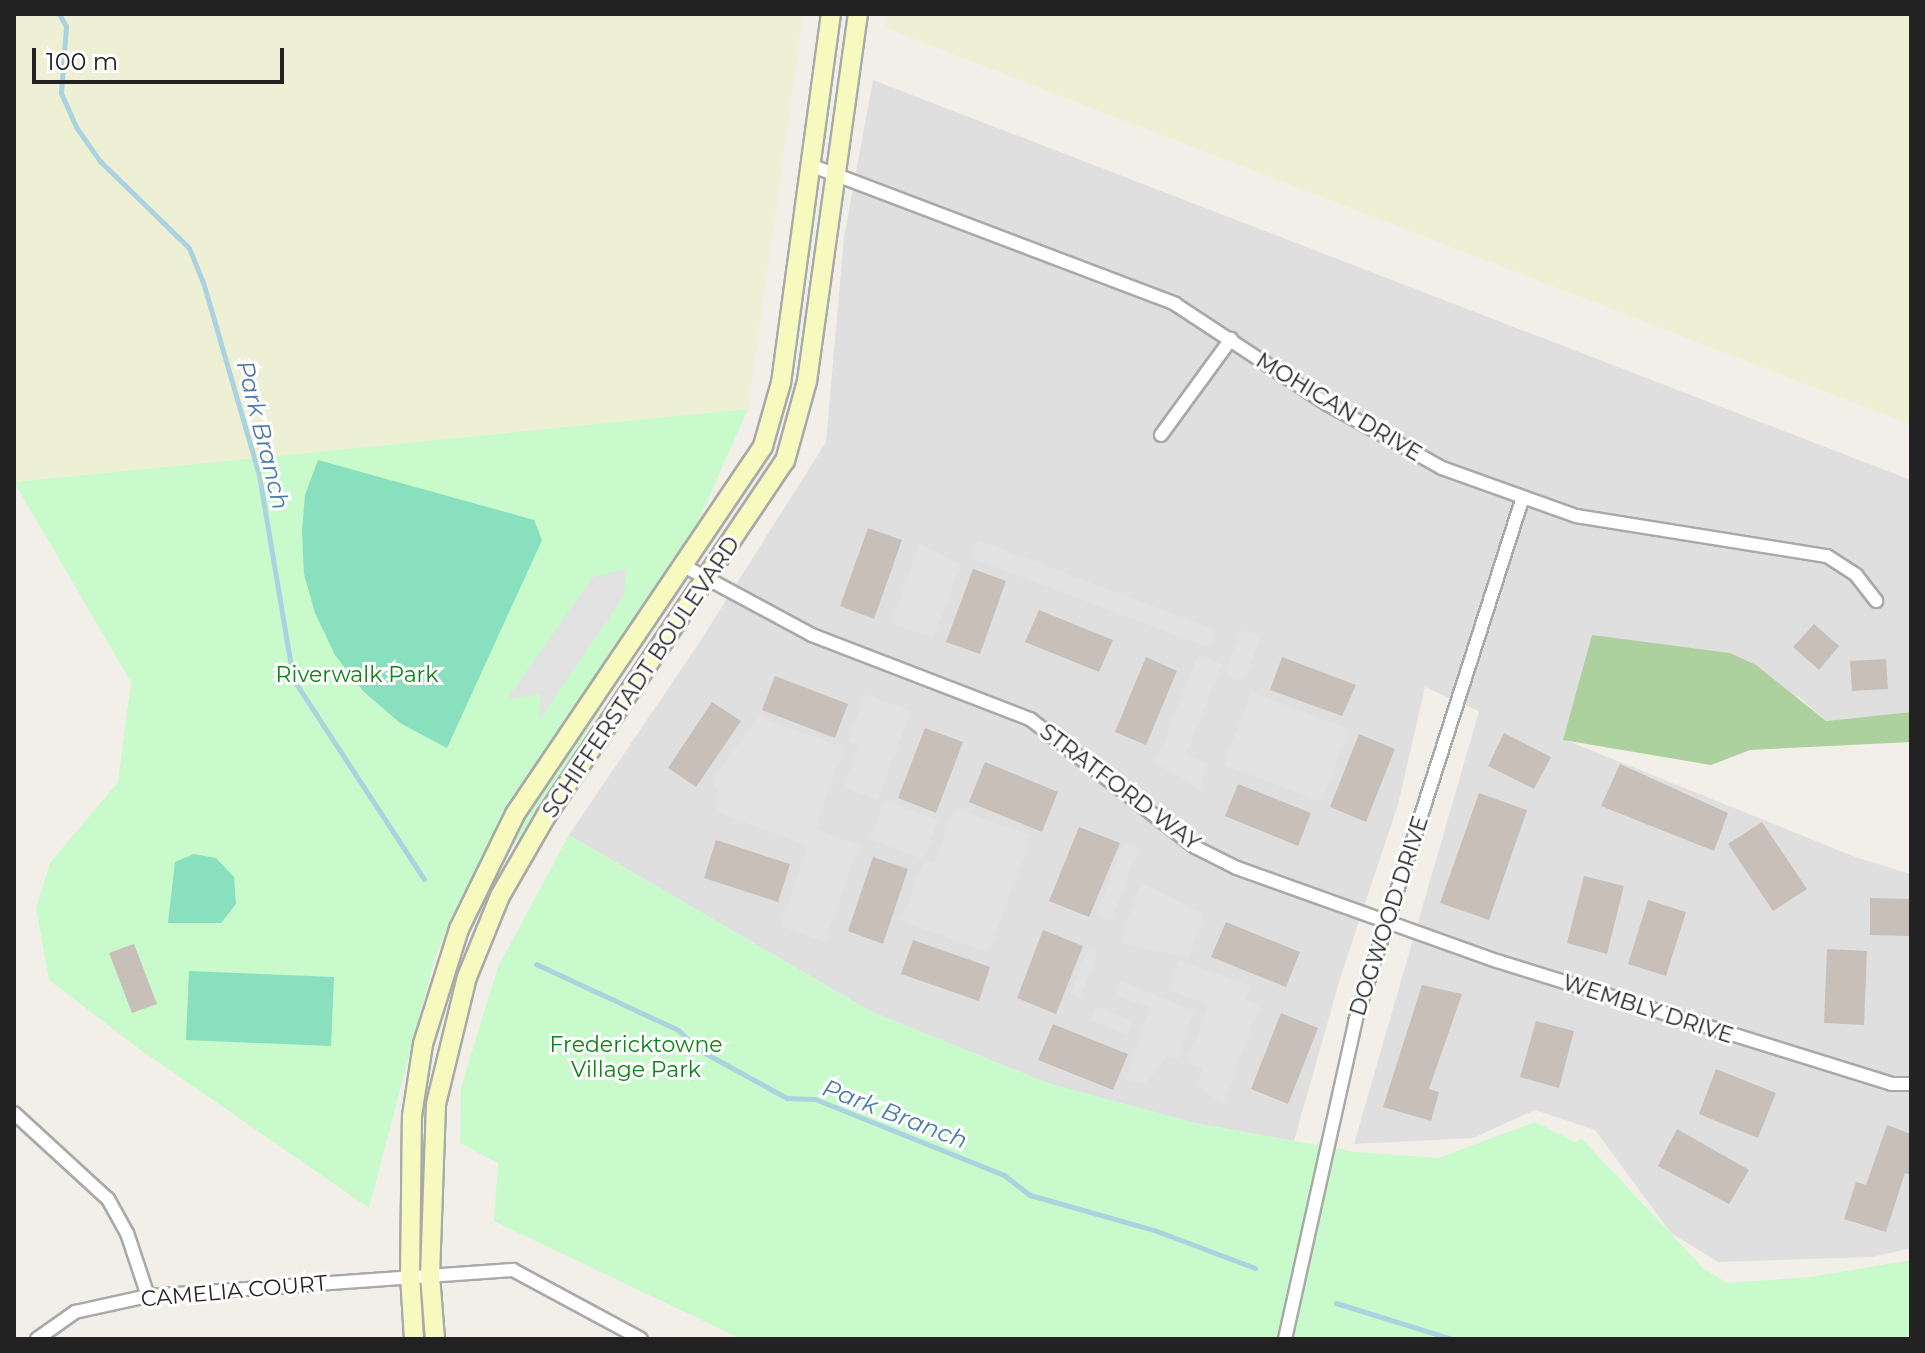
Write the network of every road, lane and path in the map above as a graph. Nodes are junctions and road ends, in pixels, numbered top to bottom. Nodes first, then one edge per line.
1 (831, 14) edge
2 (858, 14) edge
3 (810, 165) junction
4 (837, 173) junction
5 (1231, 339) junction
6 (1161, 435) dead end
7 (1522, 500) junction
8 (682, 565) junction
9 (709, 578) junction
10 (1876, 601) dead end
11 (1386, 924) junction
12 (1911, 1084) edge
13 (14, 1113) edge
14 (410, 1276) junction
15 (430, 1276) junction
16 (148, 1296) junction
17 (41, 1335) edge
18 (622, 1335) edge
19 (414, 1339) edge
20 (435, 1339) edge
21 (641, 1339) edge
22 (1285, 1339) edge

1 - 3 main road, SCHIFFERSTADT BOULEVARD
2 - 4 main road, SCHIFFERSTADT BOULEVARD
3 - 4 street, MOHICAN DRIVE
3 - 8 main road, SCHIFFERSTADT BOULEVARD
4 - 5 street, MOHICAN DRIVE
4 - 9 main road, SCHIFFERSTADT BOULEVARD
5 - 6 street
5 - 7 street, MOHICAN DRIVE
7 - 10 street, MOHICAN DRIVE
7 - 11 street, DOGWOOD DRIVE
8 - 9 street, STRATFORD WAY
8 - 14 main road, SCHIFFERSTADT BOULEVARD
9 - 11 street, STRATFORD WAY
9 - 15 main road, SCHIFFERSTADT BOULEVARD
11 - 12 street, WEMBLY DRIVE
11 - 22 street, DOGWOOD DRIVE
13 - 16 street
14 - 15 street, CAMELIA COURT
14 - 16 street, CAMELIA COURT
14 - 19 main road, SCHIFFERSTADT BOULEVARD
15 - 18 street, CAMELIA COURT
15 - 20 main road, SCHIFFERSTADT BOULEVARD
16 - 17 street, CAMELIA COURT
18 - 21 street, CAMELIA COURT

